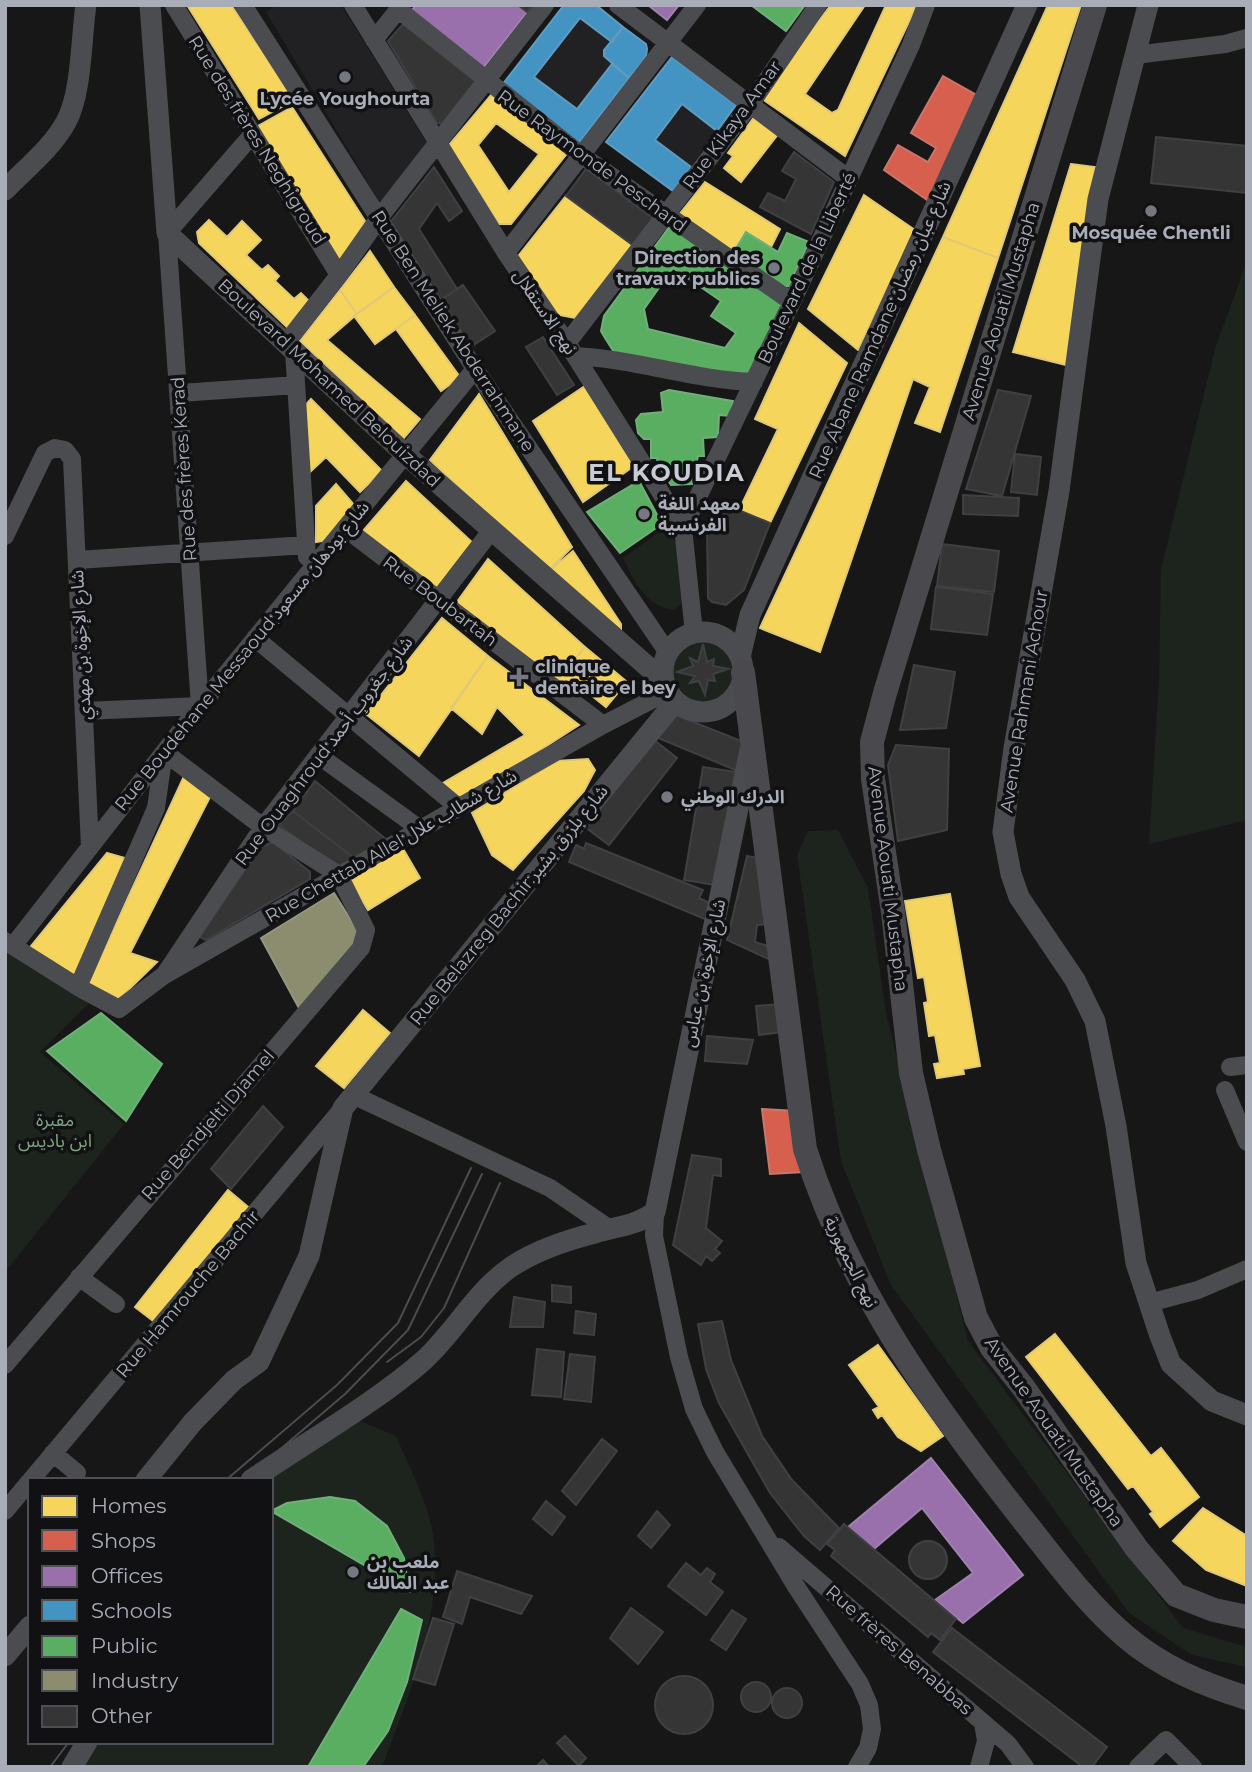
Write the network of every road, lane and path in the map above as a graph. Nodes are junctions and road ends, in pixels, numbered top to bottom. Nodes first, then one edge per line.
1 (86, 5) edge
2 (149, 5) edge
3 (174, 5) edge
4 (243, 5) edge
5 (353, 5) edge
6 (545, 5) edge
7 (618, 5) edge
8 (696, 5) edge
9 (818, 5) edge
10 (926, 5) edge
11 (1027, 5) edge
12 (1095, 5) edge
13 (1148, 5) edge
14 (401, 8) edge
15 (1247, 38) edge
16 (374, 40) junction
17 (669, 44) junction
18 (1135, 55) junction
19 (486, 82) junction
20 (750, 105) junction
21 (253, 134) junction
22 (439, 142) junction
23 (581, 155) junction
24 (849, 179) junction
25 (5, 190) edge
26 (666, 215) junction
27 (379, 218) junction
28 (167, 233) junction
29 (506, 253) junction
30 (339, 275) junction
31 (792, 302) junction
32 (290, 347) junction
33 (571, 349) junction
34 (475, 369) junction
35 (754, 382) junction
36 (296, 385) junction
37 (180, 393) junction
38 (405, 454) junction
39 (683, 527) junction
40 (345, 528) junction
41 (491, 531) junction
42 (5, 536) edge
43 (306, 545) junction
44 (189, 552) junction
45 (77, 561) junction
46 (308, 573) junction
47 (438, 600) junction
48 (694, 633) junction
49 (256, 638) junction
50 (668, 653) junction
51 (741, 665) junction
52 (669, 692) junction
53 (200, 706) junction
54 (83, 711) junction
55 (347, 717) junction
56 (603, 725) junction
57 (753, 734) junction
58 (164, 752) junction
59 (318, 755) junction
60 (458, 807) junction
61 (263, 827) junction
62 (420, 829) junction
63 (90, 846) junction
64 (338, 875) junction
65 (9, 944) edge
66 (163, 976) junction
67 (78, 987) junction
68 (1224, 1090) dead end
69 (348, 1101) junction
70 (1247, 1142) edge
71 (655, 1212) junction
72 (610, 1229) junction
73 (1247, 1269) edge
74 (79, 1277) junction
75 (1149, 1303) junction
76 (116, 1304) dead end
77 (5, 1365) edge
78 (1247, 1415) edge
79 (53, 1453) junction
80 (77, 1473) dead end
81 (32, 1478) edge
82 (148, 1478) edge
83 (254, 1478) edge
84 (28, 1483) edge
85 (5, 1511) edge
86 (769, 1538) junction
87 (1247, 1617) edge
88 (28, 1628) edge
89 (5, 1657) edge
90 (1245, 1698) edge
91 (983, 1723) junction
92 (86, 1744) edge
93 (72, 1767) edge
94 (857, 1767) edge
95 (979, 1767) edge
96 (1025, 1767) edge
97 (1138, 1767) edge
98 (1193, 1767) edge

1 - 25 street
2 - 28 street
3 - 21 street, Rue des frères Neghigroud
4 - 27 street, Rue Ben Meliek Abderrahmane
5 - 16 street, نهج الاستقلال
6 - 19 street
7 - 17 street
8 - 17 street
9 - 20 street, Rue Kikaya Amar
10 - 24 street, Boulevard de la Liberté
11 - 51 street, Rue Abane Ramdane;شارع عبان رمضان
12 - 87 main road, Avenue Aouati Mustapha
13 - 18 street, Avenue Rahmani Achour
14 - 16 street
14 - 19 street, Rue Raymonde Peschard
15 - 18 street
16 - 22 street, نهج الاستقلال
17 - 20 street
17 - 23 street
18 - 75 street, Avenue Rahmani Achour
19 - 22 street
19 - 23 street, Rue Raymonde Peschard
20 - 24 street
20 - 26 street, Rue Kikaya Amar
21 - 28 street
21 - 30 street, Rue des frères Neghigroud
22 - 27 street
22 - 29 street, نهج الاستقلال
23 - 26 street, Rue Raymonde Peschard
23 - 29 street
24 - 31 street, Boulevard de la Liberté
26 - 31 street, Rue Raymonde Peschard
26 - 33 street, Rue Kikaya Amar
27 - 30 street
27 - 34 street, Rue Ben Meliek Abderrahmane
28 - 32 street, Boulevard Mohamed Belouizdad
28 - 37 street, Rue des frères Kerad
29 - 33 street, نهج الاستقلال
30 - 32 street
31 - 35 street, Boulevard de la Liberté
32 - 36 street
32 - 38 street, Boulevard Mohamed Belouizdad
33 - 35 street
33 - 39 street, نهج الاستقلال
34 - 38 street, Rue Boudehane Messaoud;شارع بودهان مسعود
34 - 50 street, Rue Ben Meliek Abderrahmane
35 - 39 street, Boulevard de la Liberté
36 - 37 street
36 - 43 street
37 - 44 street, Rue des frères Kerad
38 - 40 street, Rue Boudehane Messaoud;شارع بودهان مسعود
38 - 41 street, Boulevard Mohamed Belouizdad
39 - 48 street, نهج الاستقلال
40 - 46 street, Rue Boudehane Messaoud;شارع بودهان مسعود
40 - 47 street, Rue Boubartah
41 - 47 street, Rue Ouaghroud;شارع جغروب أحمد
41 - 52 street, Boulevard Mohamed Belouizdad
42 - 45 street, شارع الإخوة بن مهدي
43 - 44 street
43 - 46 street
44 - 45 street
44 - 53 street, Rue des frères Kerad
45 - 54 street, شارع الإخوة بن مهدي
46 - 49 street, Rue Boudehane Messaoud;شارع بودهان مسعود
47 - 55 street, Rue Ouaghroud;شارع جغروب أحمد
47 - 56 street, Rue Boubartah
48 - 50 street
48 - 51 street
49 - 53 street, Rue Boudehane Messaoud;شارع بودهان مسعود
49 - 55 street
50 - 52 street
51 - 52 street
51 - 57 main road, نهج الجمهورية
52 - 56 street, Rue Chettab Allel;شارع شطاب علال
52 - 69 street, Rue Belazreg Bachir;شارع بلزرق بشير
53 - 54 street
53 - 58 street, Rue Boudehane Messaoud;شارع بودهان مسعود
54 - 63 street, شارع الإخوة بن مهدي
55 - 59 street, Rue Ouaghroud;شارع جغروب أحمد
55 - 60 street
56 - 60 street, Rue Chettab Allel;شارع شطاب علال
57 - 71 street, شارع الإخوة بن عباس
57 - 90 main road, نهج الجمهورية
58 - 61 street
58 - 63 street, Rue Boudehane Messaoud;شارع بودهان مسعود
58 - 67 street
59 - 61 street, Rue Ouaghroud;شارع جغروب أحمد
59 - 62 street
60 - 62 street, Rue Chettab Allel;شارع شطاب علال
61 - 64 street
61 - 66 street, Rue Ouaghroud;شارع جغروب أحمد
62 - 64 street, Rue Chettab Allel;شارع شطاب علال
63 - 65 street, Rue Boudehane Messaoud;شارع بودهان مسعود
64 - 66 street, Rue Chettab Allel;شارع شطاب علال
64 - 74 street, Rue Bendjelti Djamel
65 - 67 street
66 - 67 street, Rue Chettab Allel;شارع شطاب علال
68 - 70 street
69 - 72 street
69 - 79 street, Rue Hamrouche Bachir
69 - 82 street
71 - 72 street
71 - 86 street
72 - 83 street
73 - 75 street
74 - 76 street
74 - 77 street, Rue Bendjelti Djamel
75 - 78 street, Avenue Rahmani Achour
79 - 80 street
79 - 81 street, Rue Hamrouche Bachir
84 - 85 street, Rue Hamrouche Bachir
86 - 91 street, Rue frères Benabbas
86 - 94 street
88 - 89 street
91 - 95 street
91 - 96 street, Rue frères Benabbas
92 - 93 street
97 - 98 street

